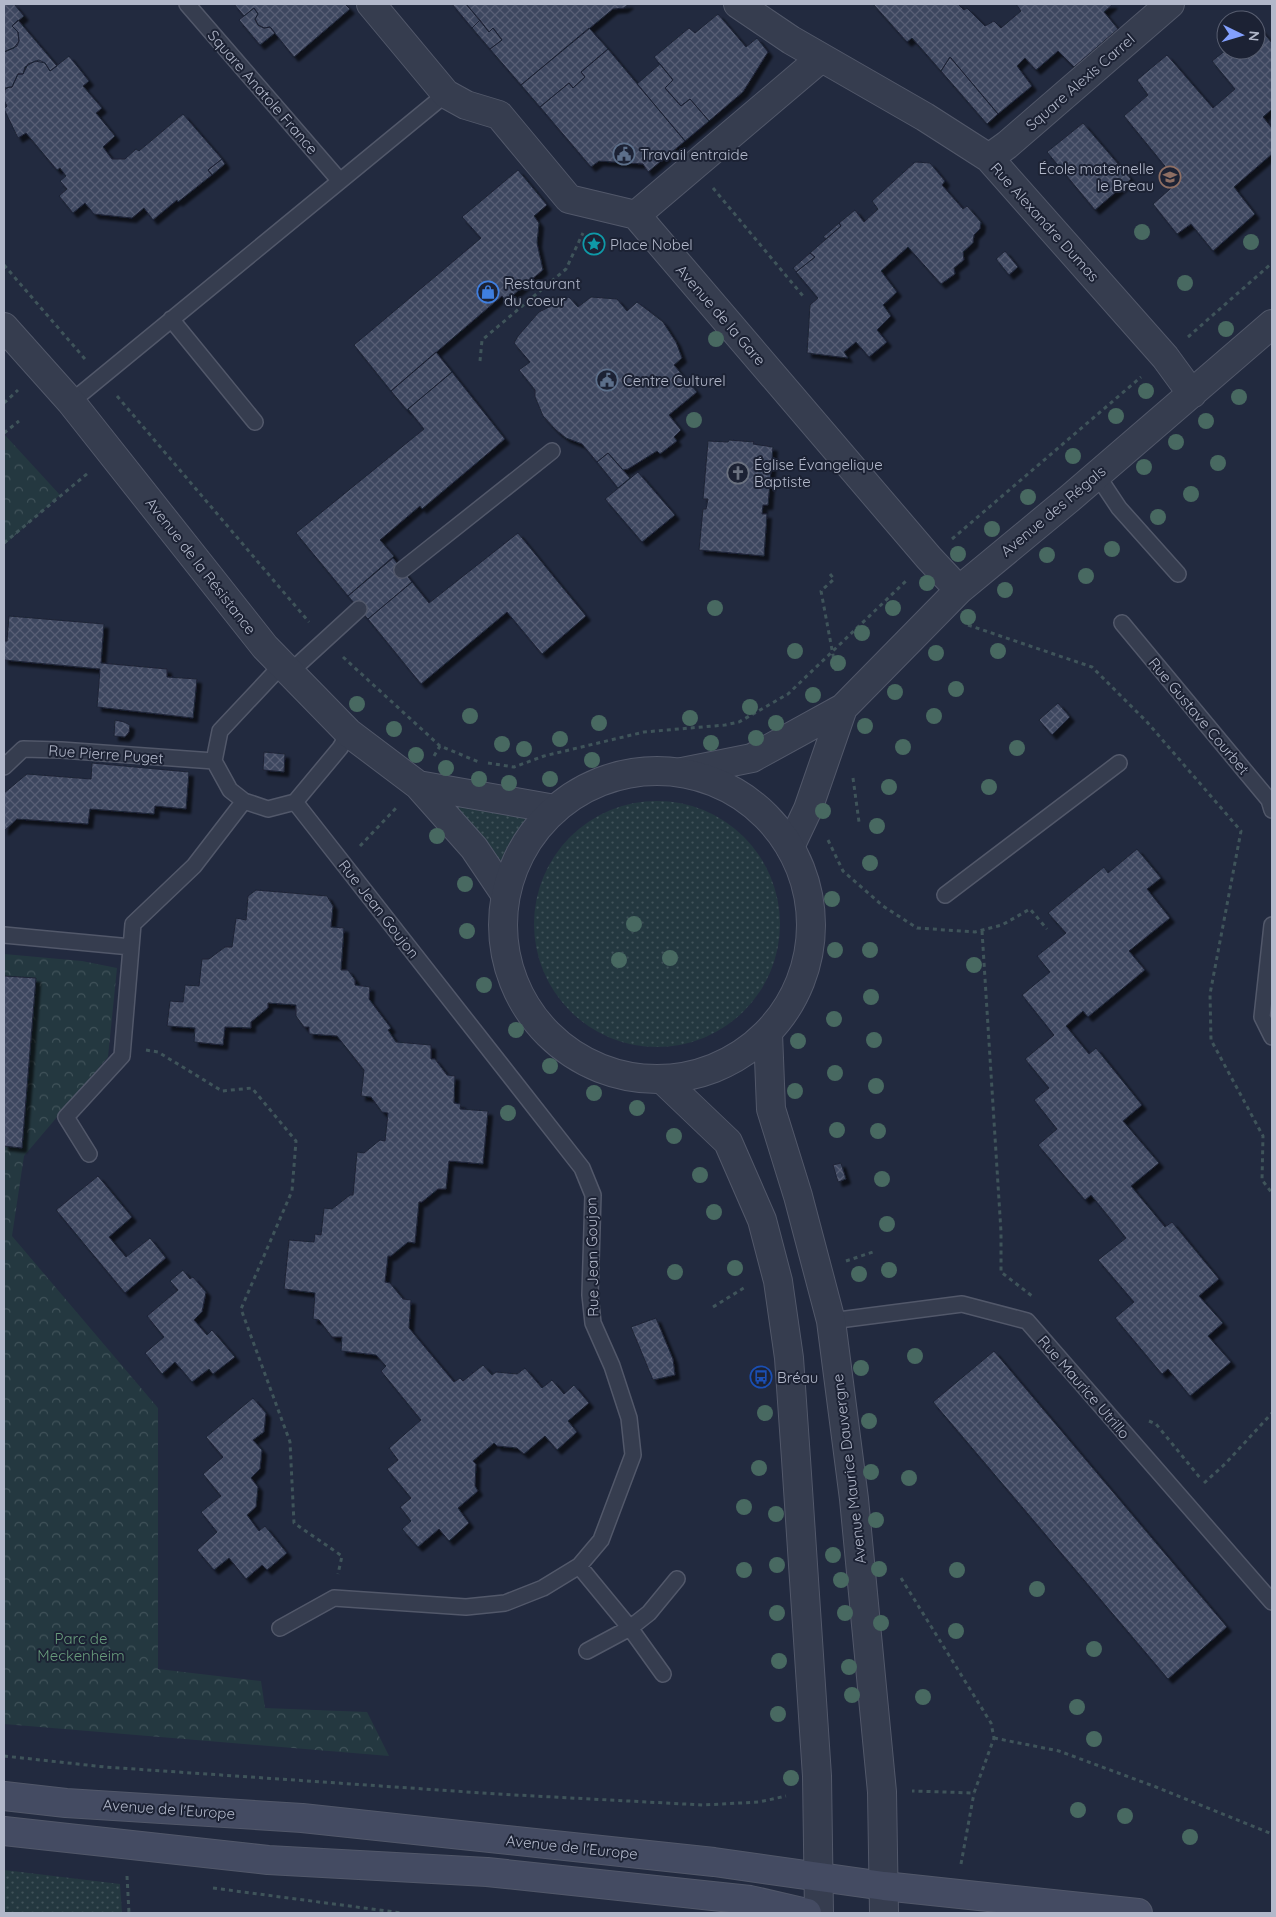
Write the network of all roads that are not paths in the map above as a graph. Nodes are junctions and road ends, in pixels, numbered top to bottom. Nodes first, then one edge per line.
1 (187, 4) edge
2 (371, 4) edge
3 (738, 4) edge
4 (1170, 4) edge
5 (821, 58) junction
6 (446, 94) junction
7 (989, 158) junction
8 (340, 181) junction
9 (636, 215) junction
10 (171, 319) junction
11 (1272, 324) edge
12 (4, 327) edge
13 (1192, 394) junction
14 (71, 402) junction
15 (255, 422) dead end
16 (552, 451) dead end
17 (1097, 474) junction
18 (402, 570) dead end
19 (1178, 574) dead end
20 (959, 590) junction
21 (359, 609) dead end
22 (1122, 623) dead end
23 (285, 670) junction
24 (844, 708) junction
25 (349, 733) junction
26 (214, 762) junction
27 (1119, 763) dead end
28 (4, 767) edge
29 (682, 772) junction
30 (418, 785) junction
31 (244, 801) junction
32 (295, 802) junction
33 (555, 809) junction
34 (1272, 810) edge
35 (790, 847) junction
36 (505, 894) junction
37 (945, 895) dead end
38 (1272, 925) edge
39 (4, 935) edge
40 (131, 948) junction
41 (768, 1033) junction
42 (1272, 1037) edge
43 (663, 1080) junction
44 (89, 1154) dead end
45 (831, 1321) junction
46 (579, 1566) junction
47 (677, 1579) dead end
48 (1272, 1602) edge
49 (280, 1628) dead end
50 (630, 1628) junction
51 (587, 1651) dead end
52 (663, 1674) dead end
53 (4, 1796) edge
54 (4, 1831) edge
55 (818, 1876) junction
56 (884, 1886) junction
57 (807, 1913) edge
58 (819, 1913) edge
59 (884, 1913) edge
60 (1138, 1913) edge

1 - 8 lane, Square Anatole France
2 - 6 street
3 - 5 street, Rue Alexandre Dumas
4 - 7 street, Square Alexis Carrel
5 - 7 street, Rue Alexandre Dumas
5 - 9 street
6 - 8 lane
6 - 9 street
7 - 13 street, Rue Alexandre Dumas
8 - 10 lane
9 - 20 street, Avenue de la Gare
10 - 14 lane
10 - 15 lane
11 - 13 street, Avenue des Régals
12 - 14 street, Avenue de la Résistance
13 - 17 street, Avenue des Régals
14 - 23 street, Avenue de la Résistance
16 - 18 lane
17 - 19 lane
17 - 20 street, Avenue des Régals
20 - 24 street, Avenue des Régals
21 - 23 lane
22 - 34 lane, Rue Gustave Courbet
23 - 25 street, Avenue de la Résistance
23 - 26 lane
24 - 29 street, Avenue des Régals
24 - 35 street, Avenue des Régals
25 - 30 street, Avenue de la Résistance
25 - 32 lane
26 - 28 lane, Rue Pierre Puget
26 - 31 lane
27 - 37 lane
29 - 33 street
29 - 35 street
30 - 33 street, Avenue de la Résistance
30 - 36 street, Avenue de la Résistance
31 - 32 lane
31 - 40 lane
32 - 46 lane, Rue Jean Goujon
33 - 36 street
35 - 41 street
36 - 43 street
38 - 42 lane
39 - 40 lane
40 - 44 lane
41 - 43 street
41 - 45 street, Avenue Maurice Dauvergne
43 - 55 street
45 - 48 lane, Rue Maurice Utrillo
45 - 56 street, Avenue Maurice Dauvergne
46 - 49 lane, Rue Jean Goujon
46 - 50 lane
47 - 50 lane
50 - 51 lane
50 - 52 lane
53 - 55 main road, Avenue de l'Europe
54 - 57 main road
55 - 56 main road, Avenue de l'Europe
55 - 58 street
56 - 59 street, Avenue Maurice Dauvergne
56 - 60 main road, Avenue de l'Europe

